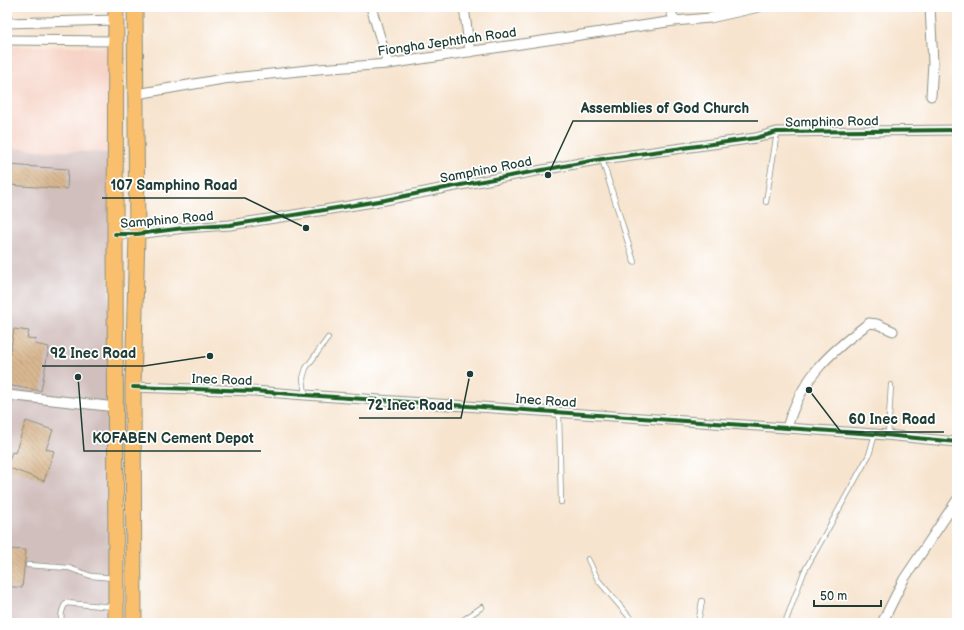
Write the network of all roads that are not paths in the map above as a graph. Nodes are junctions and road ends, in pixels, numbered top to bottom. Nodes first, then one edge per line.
1 (95, 7) edge
2 (135, 7) edge
3 (371, 7) edge
4 (464, 7) edge
5 (670, 7) edge
6 (759, 7) edge
7 (930, 7) edge
8 (116, 12) edge
9 (674, 21) junction
10 (7, 23) edge
11 (7, 40) edge
12 (116, 41) junction
13 (470, 52) junction
14 (388, 64) junction
15 (136, 94) junction
16 (931, 96) dead end
17 (957, 130) edge
18 (777, 132) junction
19 (602, 159) junction
20 (766, 202) dead end
21 (115, 234) junction
22 (137, 234) junction
23 (634, 262) dead end
24 (893, 331) dead end
25 (328, 338) dead end
26 (891, 385) dead end
27 (133, 387) junction
28 (306, 394) junction
29 (7, 395) edge
30 (116, 407) junction
31 (559, 412) junction
32 (787, 428) junction
33 (875, 434) junction
34 (888, 435) junction
35 (957, 442) edge
36 (957, 500) edge
37 (561, 502) dead end
38 (588, 559) dead end
39 (28, 565) dead end
40 (116, 578) junction
41 (702, 602) dead end
42 (116, 607) junction
43 (482, 607) dead end
44 (62, 623) edge
45 (116, 623) edge
46 (134, 623) edge
47 (459, 623) edge
48 (640, 623) edge
49 (698, 623) edge
50 (785, 623) edge
51 (882, 623) edge

1 - 8 lane
2 - 15 main road
3 - 14 street
4 - 13 street
5 - 9 street
6 - 9 street, Fiongha Jephthah Road
7 - 16 street
8 - 10 street
8 - 12 main road
9 - 13 street, Fiongha Jephthah Road
11 - 12 street
12 - 21 main road
13 - 14 street, Fiongha Jephthah Road
14 - 15 street, Fiongha Jephthah Road
15 - 22 main road
17 - 18 street, Samphino Road
18 - 19 street, Samphino Road
18 - 20 lane
19 - 22 street, Samphino Road
19 - 23 lane
21 - 22 street, Samphino Road
21 - 30 main road
22 - 27 main road
24 - 32 street
25 - 28 lane
26 - 34 lane
27 - 28 street, Inec Road
27 - 46 main road
28 - 31 street, Inec Road
29 - 30 street
30 - 40 main road
31 - 32 street, Inec Road
31 - 37 lane
32 - 33 street, Inec Road
33 - 34 street, Inec Road
33 - 50 lane
34 - 35 street, Inec Road
36 - 51 street
38 - 48 lane
39 - 40 lane
40 - 42 main road
41 - 49 lane
42 - 44 lane
42 - 45 main road
43 - 47 lane

